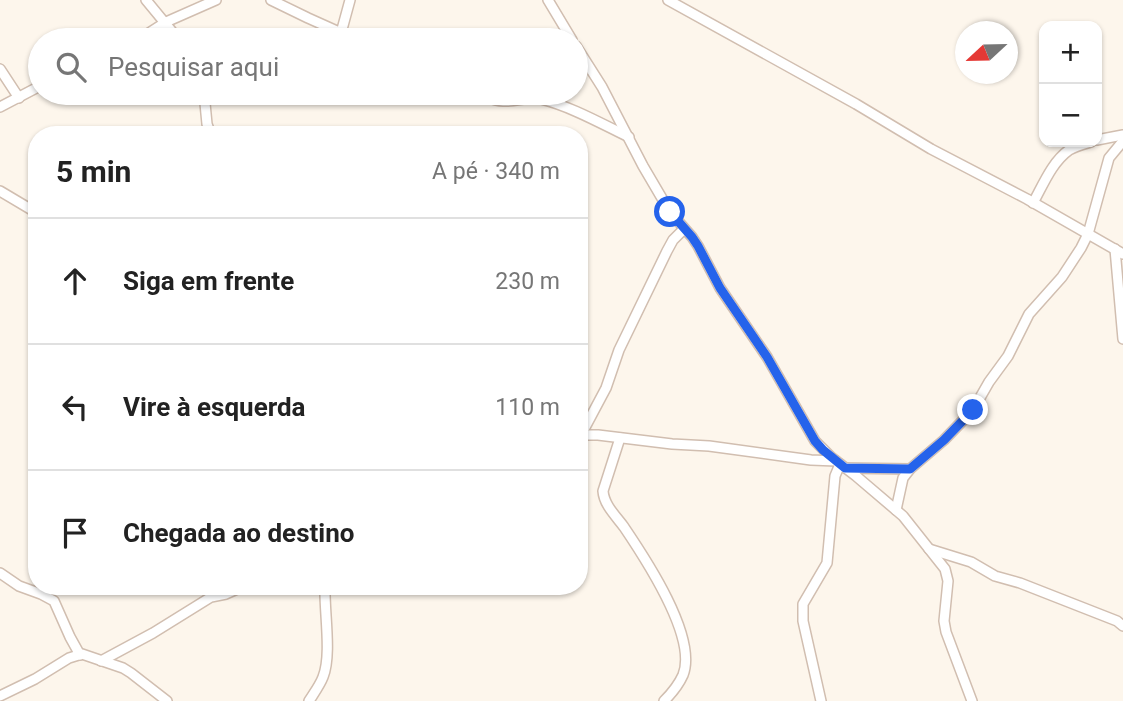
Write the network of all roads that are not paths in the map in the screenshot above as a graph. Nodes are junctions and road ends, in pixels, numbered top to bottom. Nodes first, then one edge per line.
1 (146, 0) edge
2 (216, 0) edge
3 (271, 0) edge
4 (350, 0) edge
5 (548, 0) edge
6 (668, 0) edge
7 (166, 22) junction
8 (157, 28) edge
9 (170, 28) edge
10 (330, 28) edge
11 (342, 28) edge
12 (565, 28) edge
13 (588, 65) edge
14 (0, 69) edge
15 (28, 93) edge
16 (19, 98) junction
17 (205, 105) edge
18 (559, 105) edge
19 (0, 107) edge
20 (208, 126) edge
21 (1123, 135) edge
22 (629, 137) junction
23 (1102, 139) edge
24 (1123, 141) edge
25 (1076, 147) edge
26 (0, 191) edge
27 (1033, 203) junction
28 (28, 208) edge
29 (684, 229) junction
30 (1088, 234) junction
31 (1119, 252) edge
32 (1123, 339) edge
33 (588, 421) edge
34 (588, 436) edge
35 (620, 438) junction
36 (841, 464) junction
37 (910, 469) junction
38 (897, 510) junction
39 (927, 548) junction
40 (0, 573) edge
41 (28, 589) edge
42 (43, 595) edge
43 (220, 595) edge
44 (325, 595) edge
45 (1123, 626) edge
46 (80, 655) junction
47 (101, 661) junction
48 (0, 696) edge
49 (167, 701) edge
50 (309, 701) edge
51 (664, 701) edge
52 (821, 701) edge
53 (972, 701) edge

1 - 7 street
2 - 7 street
3 - 10 street
4 - 11 street
5 - 12 street
6 - 27 street
7 - 8 street
7 - 9 street
13 - 22 street
14 - 16 street
15 - 16 street
16 - 19 street
17 - 20 street
18 - 22 street
21 - 23 street
22 - 29 street
24 - 30 street
25 - 27 street
26 - 28 street
27 - 30 street
29 - 33 street
29 - 36 street
30 - 31 street
30 - 37 street
31 - 32 street
34 - 35 street
35 - 36 street
35 - 51 street
36 - 37 street
36 - 38 street
36 - 52 street
37 - 38 street
38 - 39 street
39 - 45 street
39 - 53 street
40 - 41 street
42 - 46 street
43 - 47 street
44 - 50 street
46 - 47 street
46 - 48 street
47 - 49 street

